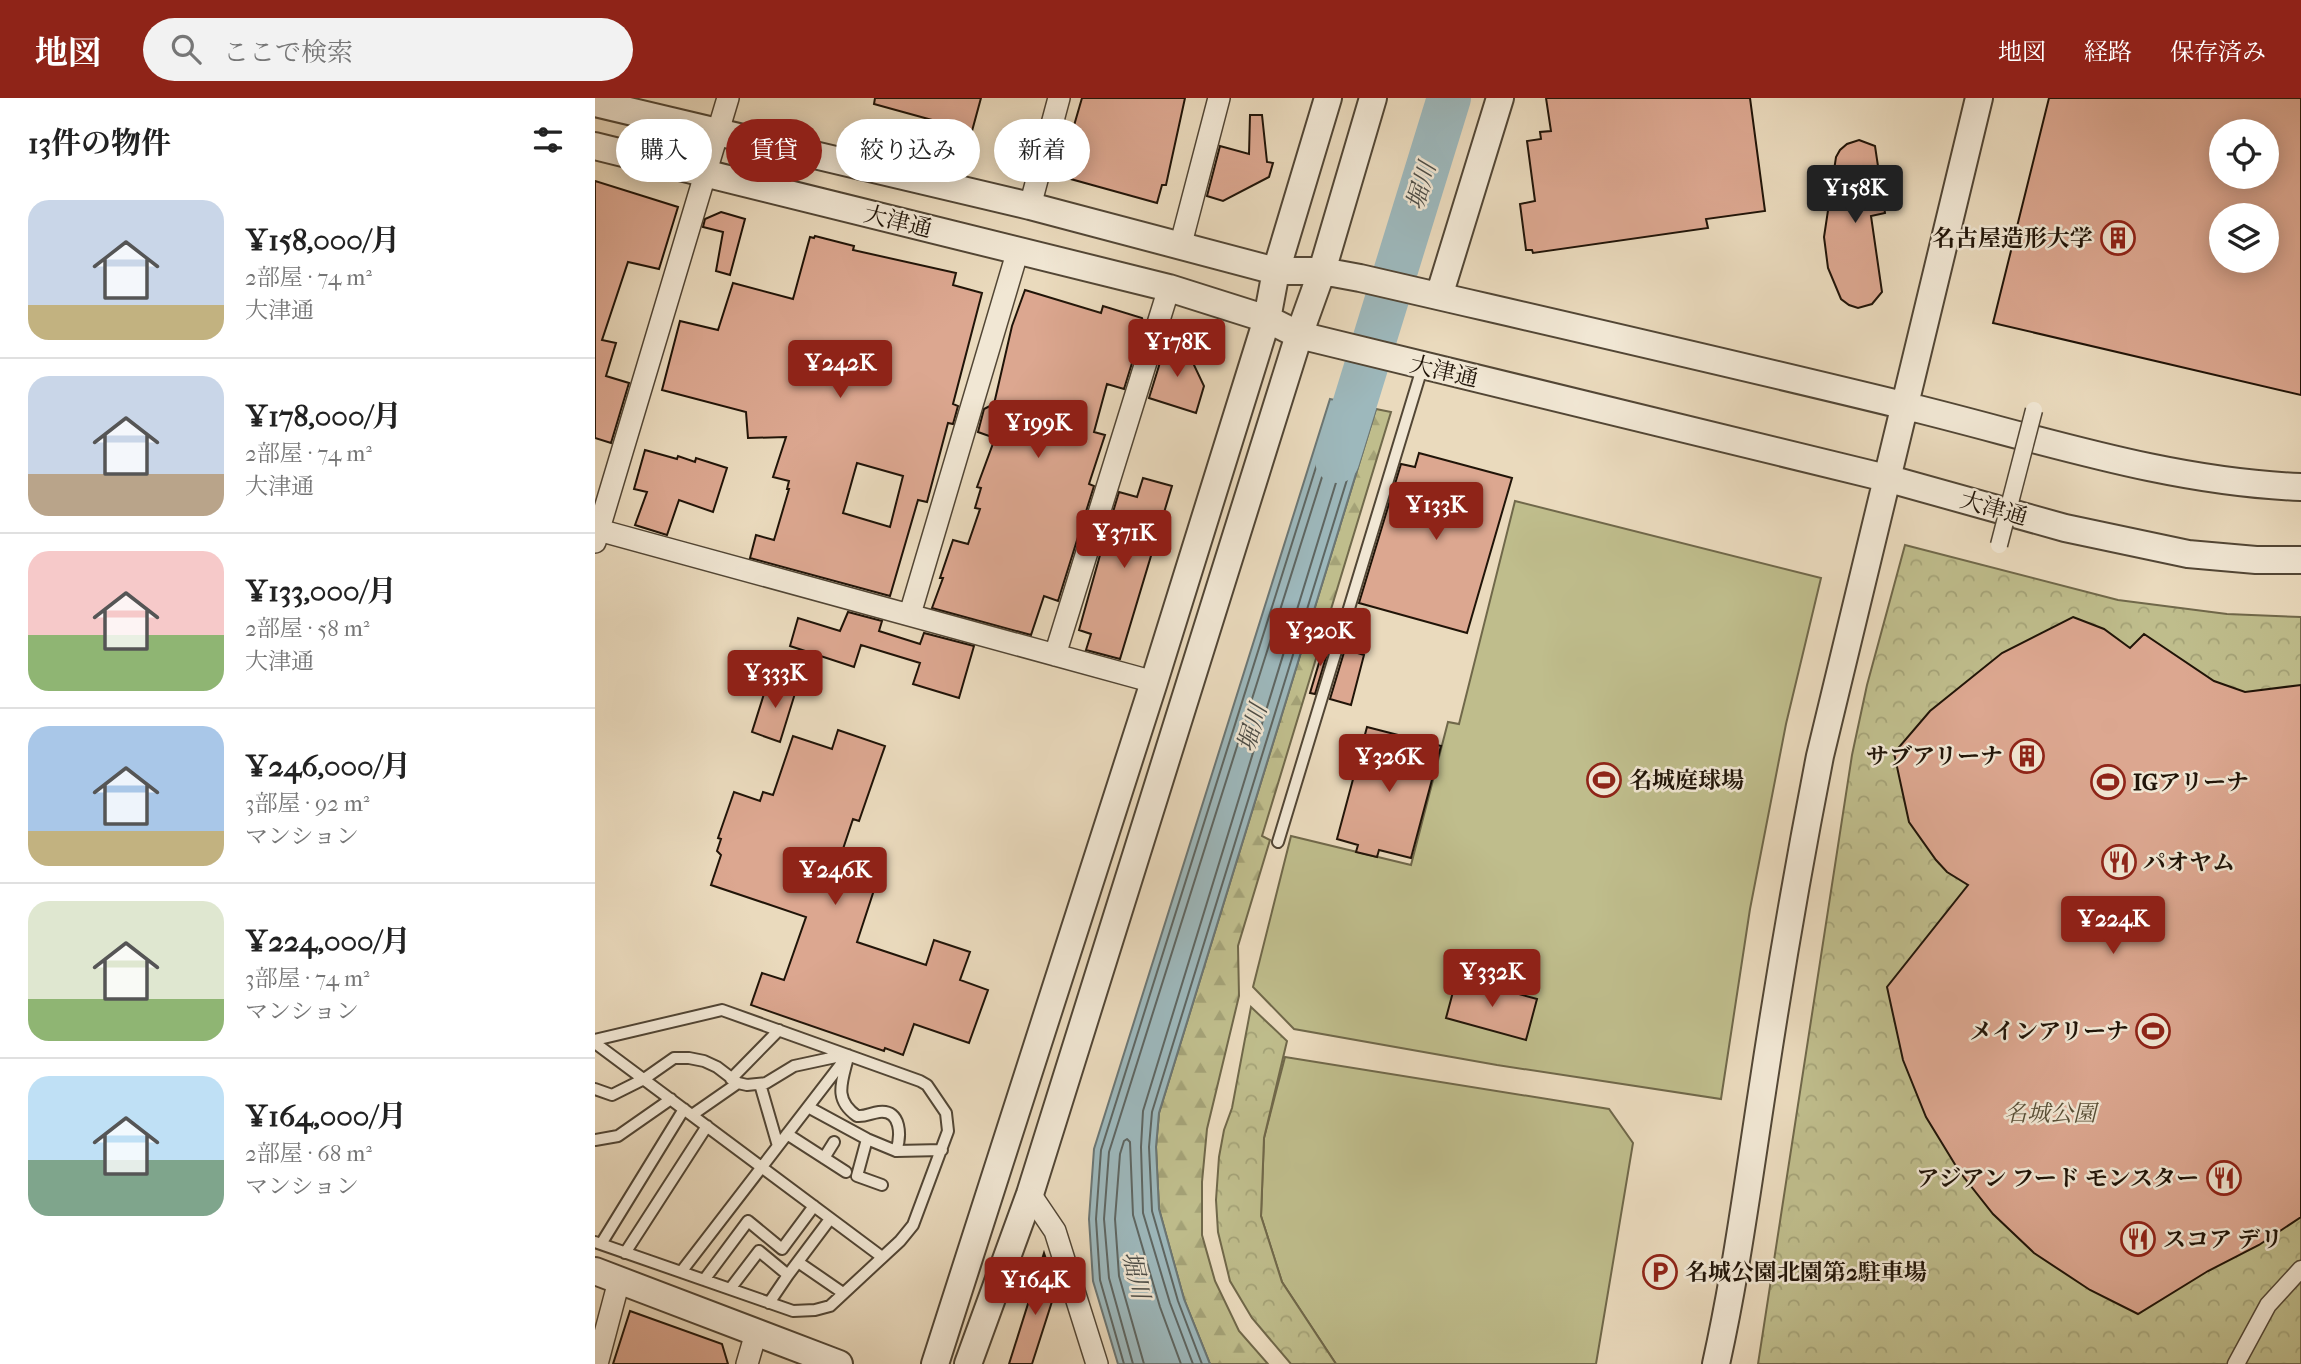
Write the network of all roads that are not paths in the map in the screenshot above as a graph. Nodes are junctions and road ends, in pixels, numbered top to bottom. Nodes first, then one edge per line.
1 (728, 98) edge
2 (1059, 98) edge
3 (1219, 98) edge
4 (1328, 98) edge
5 (1373, 98) edge
6 (1500, 98) edge
7 (1979, 98) edge
8 (595, 103) edge
9 (718, 132) junction
10 (595, 146) edge
11 (712, 148) edge
12 (616, 151) edge
13 (712, 175) edge
14 (700, 182) edge
15 (1030, 206) junction
16 (1179, 247) junction
17 (1019, 250) junction
18 (1276, 271) junction
19 (1322, 271) junction
20 (1169, 288) junction
21 (1431, 294) junction
22 (1267, 320) junction
23 (1299, 335) junction
24 (1413, 363) junction
25 (1905, 405) junction
26 (2034, 410) dead end
27 (1886, 478) junction
28 (2301, 487) edge
29 (596, 534) edge
30 (1999, 545) dead end
31 (2301, 560) edge
32 (910, 614) junction
33 (1055, 655) junction
34 (1154, 682) junction
35 (1278, 842) dead end
36 (779, 1030) junction
37 (595, 1042) edge
38 (848, 1055) junction
39 (643, 1079) junction
40 (734, 1081) junction
41 (760, 1084) junction
42 (595, 1089) edge
43 (671, 1099) junction
44 (808, 1107) junction
45 (688, 1112) junction
46 (706, 1126) junction
47 (787, 1134) junction
48 (867, 1139) junction
49 (595, 1140) edge
50 (834, 1142) dead end
51 (778, 1146) junction
52 (942, 1150) junction
53 (896, 1151) junction
54 (824, 1158) junction
55 (762, 1167) junction
56 (846, 1172) dead end
57 (883, 1185) dead end
58 (1030, 1194) junction
59 (814, 1206) junction
60 (830, 1219) junction
61 (598, 1243) edge
62 (625, 1253) junction
63 (882, 1257) junction
64 (798, 1262) junction
65 (2301, 1269) edge
66 (681, 1272) junction
67 (788, 1275) junction
68 (607, 1276) edge
69 (704, 1280) junction
70 (730, 1289) junction
71 (843, 1293) junction
72 (769, 1303) junction
73 (756, 1332) junction
74 (597, 1364) edge
75 (747, 1364) edge
76 (839, 1364) edge
77 (935, 1364) edge
78 (968, 1364) edge
79 (1097, 1364) edge
80 (1716, 1364) edge
81 (2236, 1364) edge

1 - 9 street
2 - 15 street
3 - 16 street
4 - 18 street
5 - 19 street
6 - 21 street
7 - 25 street
8 - 9 street, 大津通
9 - 11 street
9 - 15 street, 大津通
10 - 12 street, 大津通
13 - 17 street, 大津通
14 - 29 street
15 - 16 street, 大津通
16 - 18 street, 大津通
17 - 20 street, 大津通
17 - 32 street
18 - 19 street, 大津通
18 - 22 street
19 - 21 street, 大津通
19 - 23 street
20 - 22 street, 大津通
20 - 33 street
21 - 25 street, 大津通
22 - 23 street, 大津通
22 - 34 street
23 - 24 street, 大津通
23 - 58 street
24 - 27 street, 大津通
24 - 35 lane
25 - 27 street
25 - 28 street, 大津通
26 - 30 street, bridge
27 - 31 street, 大津通
27 - 80 street
29 - 32 street
32 - 33 street
33 - 34 street
34 - 77 street
36 - 37 lane
36 - 38 lane
36 - 40 lane
37 - 39 lane
38 - 41 lane
38 - 44 lane
38 - 52 lane
38 - 53 lane
39 - 40 lane
39 - 42 lane
39 - 43 lane
40 - 41 lane
40 - 45 lane
41 - 51 lane
43 - 45 lane
43 - 49 lane
44 - 47 lane
44 - 48 lane
45 - 46 lane
45 - 61 lane
46 - 55 lane
46 - 62 lane
47 - 51 lane
47 - 54 lane
48 - 53 lane
48 - 57 lane
50 - 54 lane
51 - 55 lane
52 - 53 lane
52 - 63 lane
54 - 56 lane
55 - 59 lane
55 - 66 lane
58 - 78 street
58 - 79 street
59 - 60 lane
59 - 69 lane
60 - 63 lane
60 - 64 lane
61 - 62 lane
62 - 66 lane
63 - 71 lane
64 - 67 lane
64 - 71 lane
65 - 81 street
66 - 69 lane
67 - 70 lane
67 - 72 lane
68 - 73 street
68 - 74 street
69 - 70 lane
70 - 72 lane
71 - 72 lane
73 - 75 street
73 - 76 street

